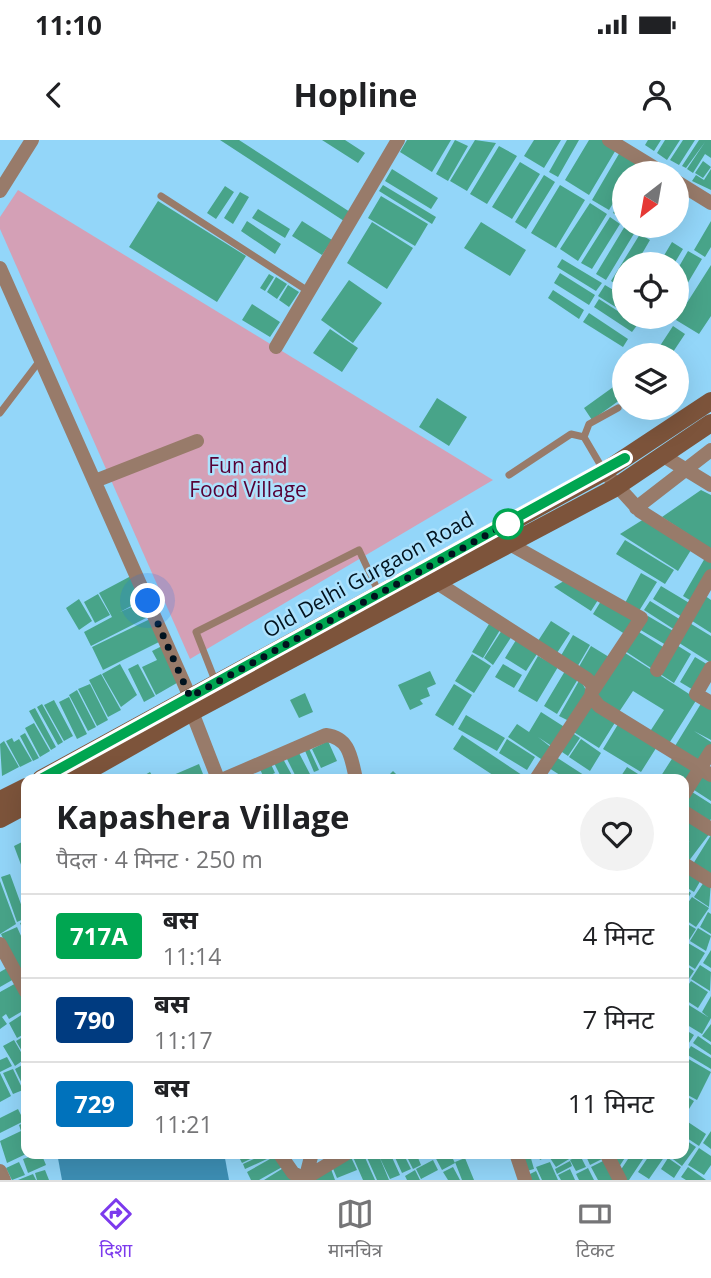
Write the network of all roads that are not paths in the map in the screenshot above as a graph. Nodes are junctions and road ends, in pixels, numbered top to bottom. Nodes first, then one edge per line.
1 (32, 140) edge
2 (398, 140) edge
3 (609, 140) edge
4 (643, 161) edge
5 (690, 190) edge
6 (0, 191) edge
7 (161, 196) dead end
8 (711, 203) edge
9 (0, 268) edge
10 (308, 291) junction
11 (276, 347) dead end
12 (41, 358) junction
13 (711, 401) edge
14 (612, 411) edge
15 (0, 413) edge
16 (711, 423) edge
17 (584, 437) junction
18 (197, 441) dead end
19 (711, 450) edge
20 (662, 455) junction
21 (686, 470) junction
22 (605, 471) junction
23 (509, 475) dead end
24 (95, 481) junction
25 (711, 485) edge
26 (617, 486) junction
27 (636, 508) junction
28 (510, 544) junction
29 (711, 556) edge
30 (711, 576) edge
31 (439, 584) junction
32 (379, 594) junction
33 (711, 668) edge
34 (657, 670) dead end
35 (216, 683) junction
36 (593, 692) junction
37 (711, 703) edge
38 (191, 705) junction
39 (711, 751) edge
40 (706, 771) edge
41 (51, 774) edge
42 (82, 774) edge
43 (216, 774) edge
44 (236, 774) edge
45 (355, 774) edge
46 (539, 774) edge
47 (689, 788) edge
48 (21, 790) edge
49 (0, 800) edge
50 (21, 808) edge
51 (689, 815) edge
52 (0, 819) edge
53 (711, 829) edge
54 (689, 867) edge
55 (711, 881) edge
56 (0, 944) edge
57 (21, 983) edge
58 (283, 1159) edge
59 (310, 1159) edge
60 (337, 1159) edge
61 (518, 1159) edge
62 (609, 1159) edge
63 (0, 1171) edge
64 (305, 1179) edge
65 (4, 1180) edge
66 (525, 1180) edge
67 (620, 1180) edge

1 - 6 street
2 - 10 street
3 - 4 street
5 - 8 street
7 - 10 lane
9 - 12 street
10 - 11 street
12 - 15 lane
12 - 24 street
13 - 22 main road, Old Delhi Gurgaon Road
14 - 17 lane
16 - 20 main road, Old Delhi Gurgaon Road
17 - 22 lane
17 - 23 lane
18 - 24 street
19 - 21 street
20 - 21 street
20 - 26 main road, Old Delhi Gurgaon Road
21 - 25 street
21 - 27 street
22 - 26 street
22 - 32 main road, Old Delhi Gurgaon Road
24 - 38 street
26 - 27 street
26 - 28 main road, Old Delhi Gurgaon Road
27 - 29 street
28 - 31 main road, Old Delhi Gurgaon Road
28 - 36 street
30 - 34 street
31 - 36 street
31 - 38 main road, Old Delhi Gurgaon Road
32 - 35 main road, Old Delhi Gurgaon Road
32 - 35 lane
33 - 37 street
35 - 38 main road, Old Delhi Gurgaon Road
36 - 40 street
36 - 46 street
38 - 41 main road, Old Delhi Gurgaon Road
38 - 42 main road, Old Delhi Gurgaon Road
38 - 43 street
39 - 40 street
40 - 47 street
44 - 45 street
48 - 49 main road
50 - 52 main road
51 - 53 street
54 - 55 street
56 - 57 street
58 - 64 street
59 - 64 street
60 - 64 street
61 - 66 street
62 - 67 street
63 - 65 street

